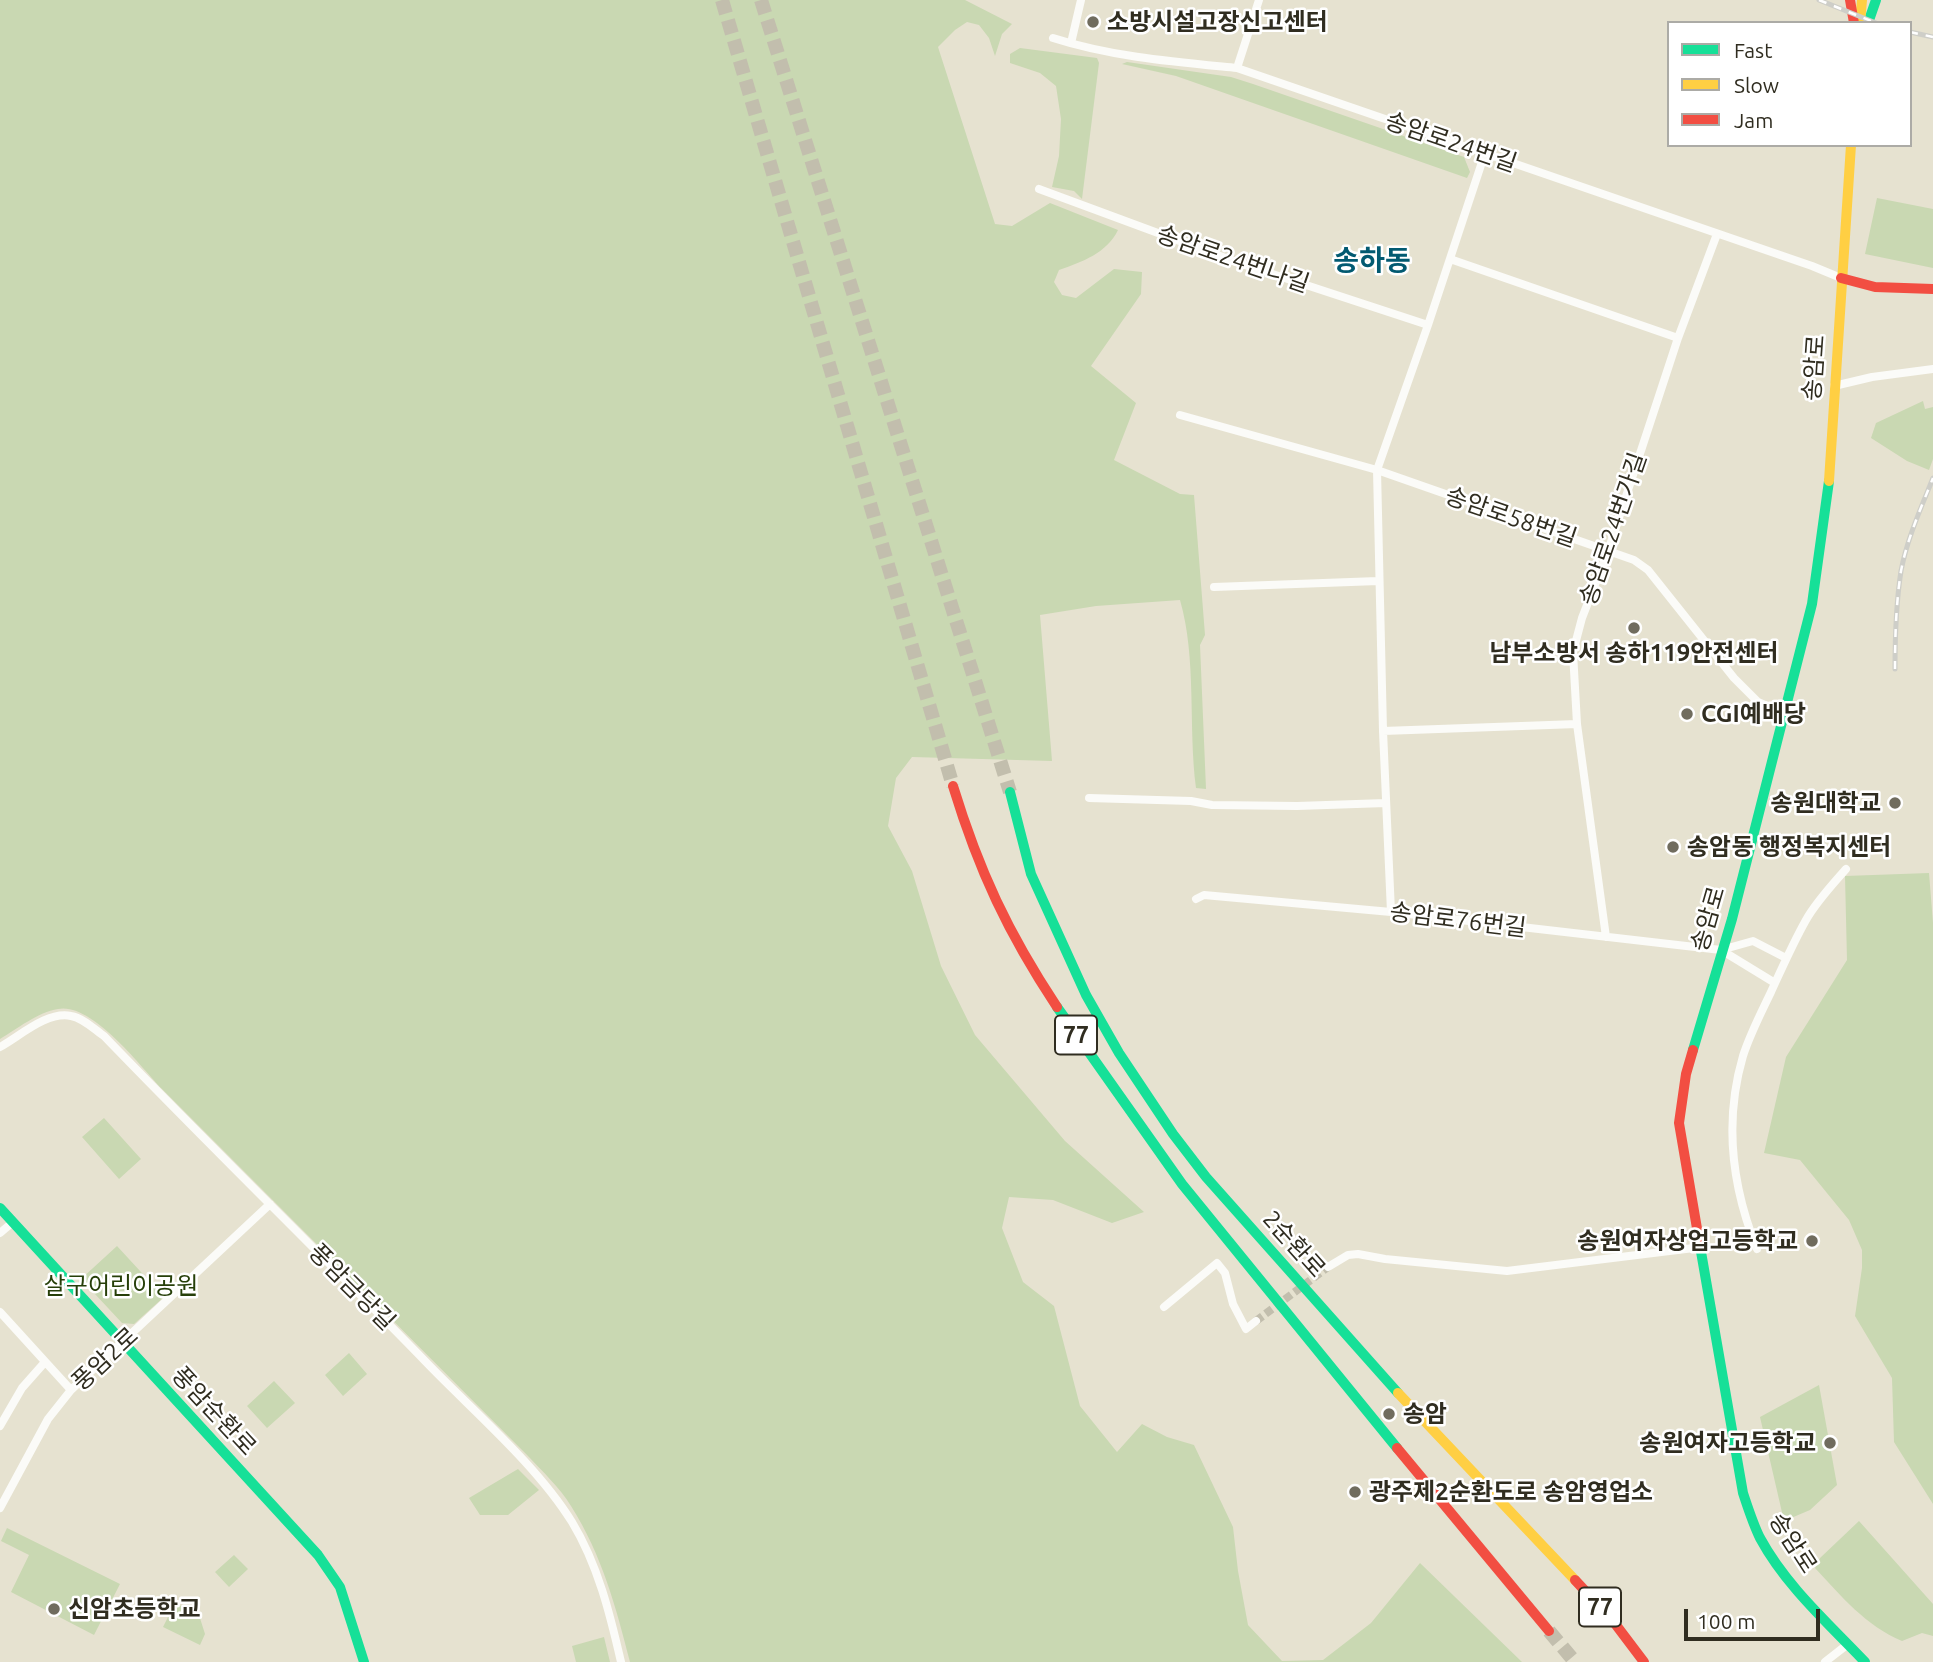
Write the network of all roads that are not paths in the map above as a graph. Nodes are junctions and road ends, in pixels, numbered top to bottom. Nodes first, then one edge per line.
1 (1081, 0) edge
2 (1259, 0) edge
3 (1850, 0) edge
4 (1862, 0) edge
5 (1876, 0) edge
6 (1854, 21) edge
7 (1860, 21) edge
8 (1868, 21) edge
9 (1054, 37) dead end
10 (1071, 43) junction
11 (1237, 68) junction
12 (1851, 147) edge
13 (1485, 153) junction
14 (1039, 189) dead end
15 (1717, 234) junction
16 (1450, 259) junction
17 (1841, 278) junction
18 (1933, 289) edge
19 (1428, 325) junction
20 (1678, 338) junction
21 (1933, 369) edge
22 (1834, 386) junction
23 (1180, 415) dead end
24 (1377, 470) junction
25 (1608, 551) junction
26 (1378, 581) junction
27 (1214, 587) dead end
28 (1783, 713) junction
29 (1577, 724) junction
30 (1383, 731) junction
31 (953, 786) tunnel mouth
32 (1010, 792) tunnel mouth
33 (1089, 798) dead end
34 (1386, 803) junction
35 (1846, 869) dead end
36 (1196, 898) dead end
37 (1391, 912) junction
38 (1606, 937) junction
39 (1721, 950) junction
40 (1786, 958) junction
41 (1775, 983) junction
42 (0, 1047) edge
43 (271, 1204) junction
44 (0, 1208) edge
45 (13, 1222) junction
46 (0, 1233) edge
47 (1702, 1247) junction
48 (1757, 1249) dead end
49 (1328, 1267) tunnel mouth
50 (1164, 1307) dead end
51 (0, 1312) edge
52 (1256, 1321) dead end
53 (123, 1343) junction
54 (45, 1362) junction
55 (71, 1390) junction
56 (0, 1426) edge
57 (0, 1508) edge
58 (1549, 1631) tunnel mouth
59 (1848, 1644) junction
60 (1866, 1661) edge
61 (364, 1662) edge
62 (621, 1662) edge
63 (1644, 1662) edge
64 (1825, 1662) edge

1 - 10 street
2 - 11 street
3 - 6 main road
4 - 7 main road
5 - 8 main road
9 - 10 street, 송암로24번길
10 - 11 street, 송암로24번길
11 - 13 street, 송암로24번길
12 - 17 main road, 송암로
13 - 15 street, 송암로24번길
13 - 16 street
14 - 19 street, 송암로24번나길
15 - 17 street, 송암로24번길
15 - 20 street, 송암로24번가길
16 - 19 street
16 - 20 street
17 - 18 main road
17 - 22 main road, 송암로
19 - 24 street
20 - 25 street, 송암로24번가길
21 - 22 street
22 - 28 main road, 송암로
23 - 24 street, 송암로58번길
24 - 25 street, 송암로58번길
24 - 26 street
25 - 28 street, 송암로58번길
25 - 29 street, 송암로24번가길
26 - 27 street
26 - 30 street
28 - 39 main road, 송암로
29 - 30 street
29 - 38 street, 송암로24번가길
30 - 34 street
31 - 58 main road, 2순환로 / 77
32 - 63 main road, 2순환로 / 77
33 - 34 street
34 - 37 street
35 - 40 street
36 - 37 street, 송암로76번길
37 - 38 street, 송암로76번길
38 - 39 street, 송암로76번길
39 - 40 street
39 - 41 street
39 - 47 main road, 송암로
40 - 41 street
41 - 48 street
42 - 43 street, 풍암금당길
43 - 53 street, 풍암2로
43 - 62 street, 풍암금당길
44 - 45 main road, 풍암순환로
45 - 46 street
45 - 53 main road, 풍암순환로
47 - 49 street
47 - 59 main road, 송암로
50 - 52 street
51 - 54 street
53 - 55 street, 풍암2로
53 - 61 main road, 풍암순환로
54 - 55 street
54 - 56 street
55 - 57 street, 풍암2로
59 - 60 main road, 송암로
59 - 64 street

